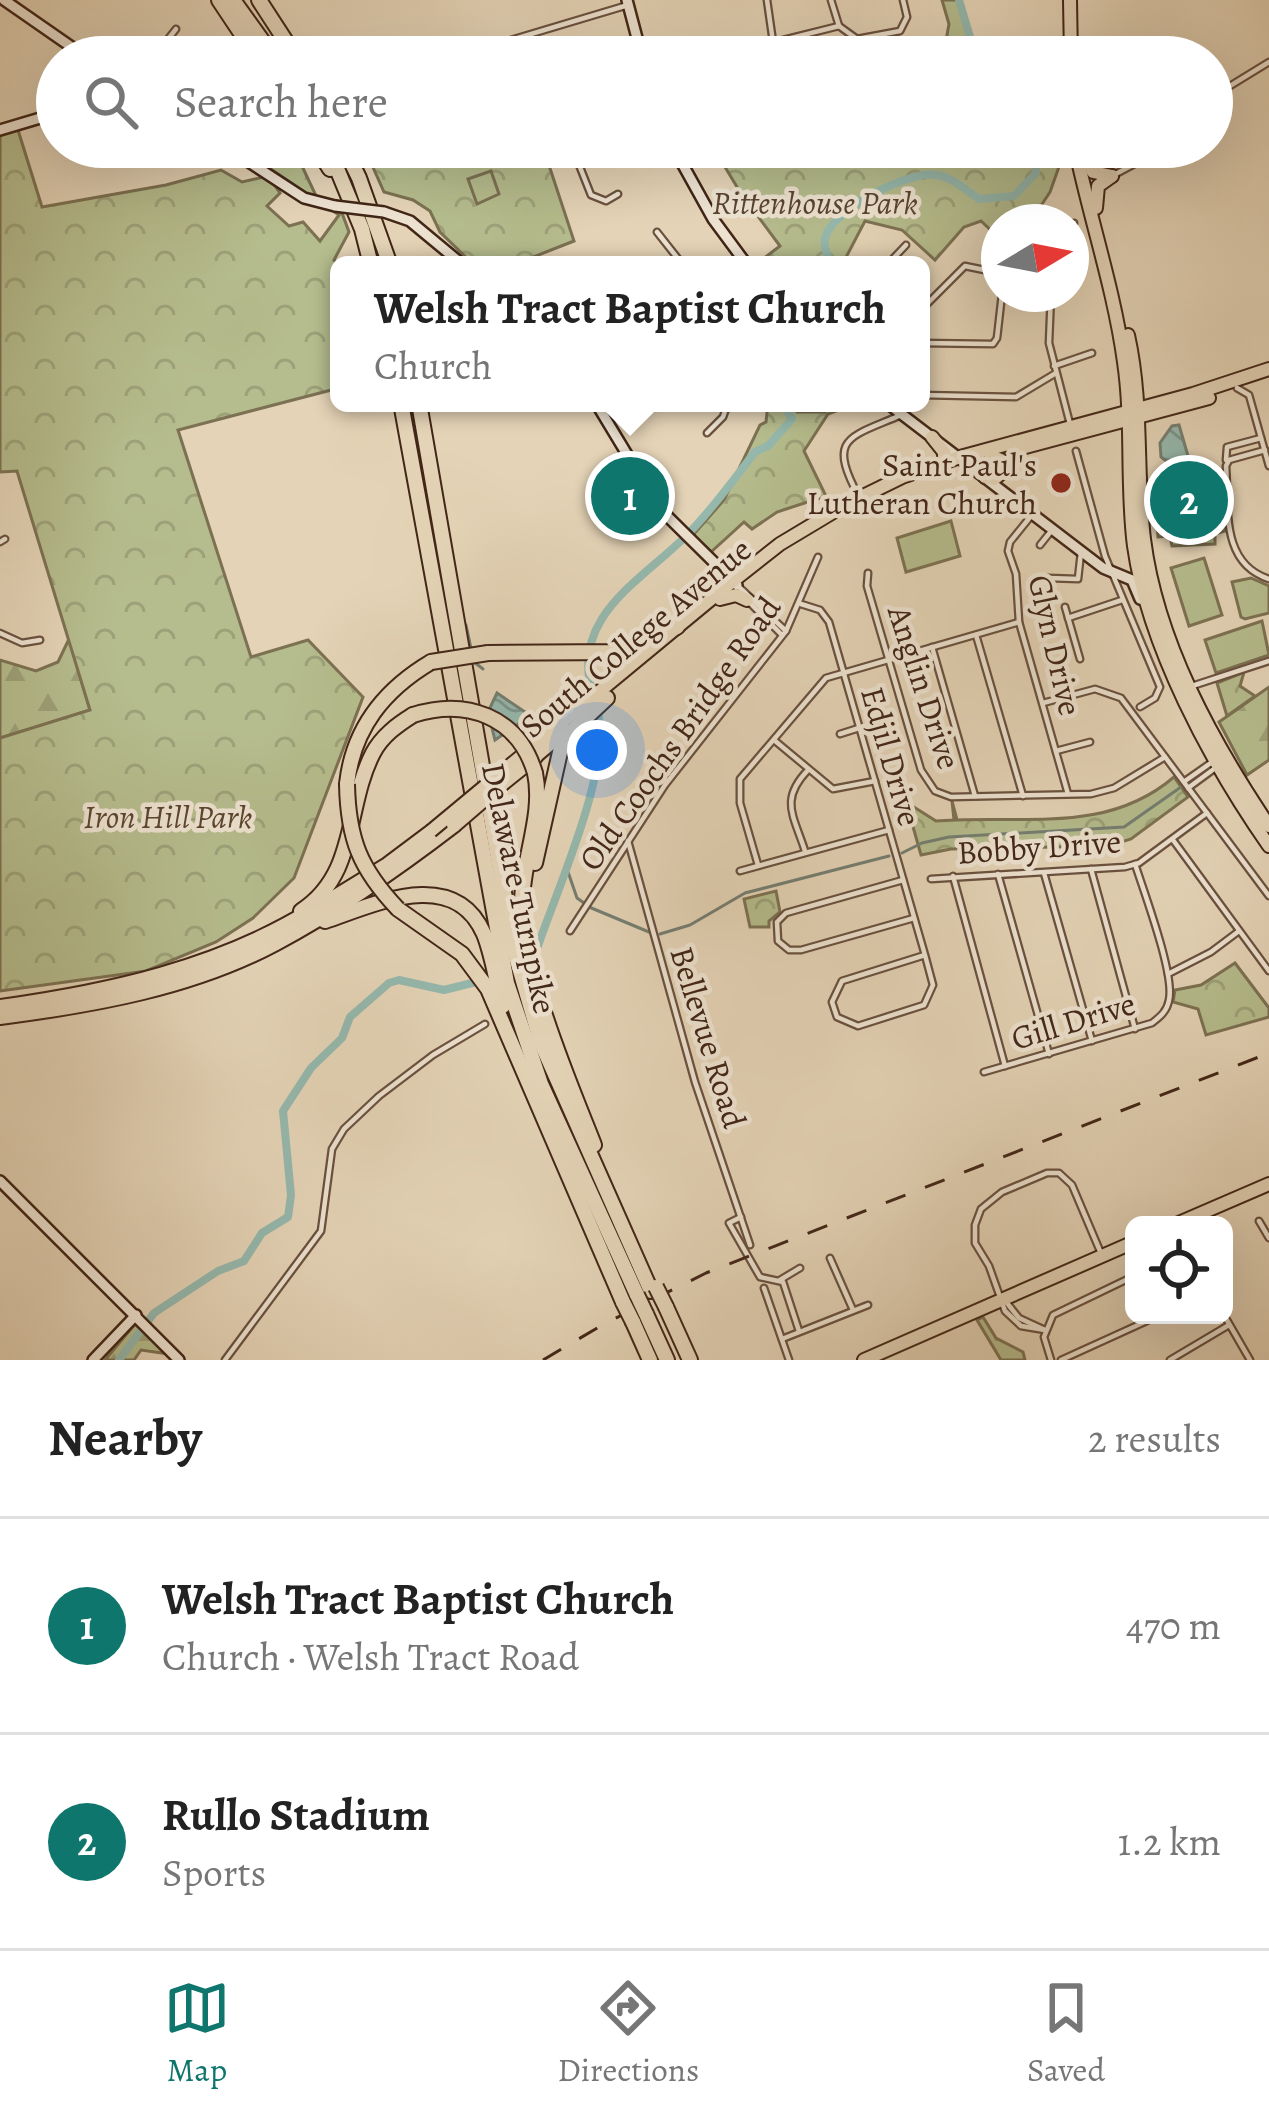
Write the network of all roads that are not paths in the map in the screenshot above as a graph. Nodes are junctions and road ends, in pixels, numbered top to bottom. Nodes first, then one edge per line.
1 (4, 0) edge
2 (219, 0) edge
3 (237, 0) edge
4 (259, 0) edge
5 (766, 0) edge
6 (831, 0) edge
7 (903, 0) edge
8 (1066, 0) edge
9 (627, 2) edge
10 (839, 26) junction
11 (176, 29) dead end
12 (56, 36) edge
13 (170, 36) edge
14 (242, 36) edge
15 (263, 36) edge
16 (282, 36) edge
17 (521, 36) edge
18 (636, 36) edge
19 (771, 36) edge
20 (800, 36) edge
21 (853, 36) edge
22 (873, 36) edge
23 (1067, 36) edge
24 (1269, 62) edge
25 (1233, 84) edge
26 (36, 119) edge
27 (0, 130) edge
28 (258, 168) edge
29 (329, 168) edge
30 (342, 168) edge
31 (352, 168) edge
32 (580, 168) edge
33 (685, 168) edge
34 (1084, 168) edge
35 (1091, 168) edge
36 (1126, 168) edge
37 (1112, 176) junction
38 (1087, 183) junction
39 (618, 194) dead end
40 (1096, 208) junction
41 (657, 232) dead end
42 (363, 238) junction
43 (905, 245) dead end
44 (368, 256) edge
45 (383, 256) edge
46 (452, 256) edge
47 (676, 256) edge
48 (740, 256) edge
49 (895, 256) edge
50 (981, 269) edge
51 (930, 301) edge
52 (1000, 312) edge
53 (1050, 312) edge
54 (930, 343) edge
55 (1092, 353) dead end
56 (1133, 363) junction
57 (1055, 370) junction
58 (1269, 373) edge
59 (1237, 388) junction
60 (1127, 389) junction
61 (930, 395) edge
62 (1166, 406) junction
63 (403, 412) edge
64 (418, 412) edge
65 (602, 412) edge
66 (725, 412) edge
67 (902, 414) joint
68 (1133, 416) junction
69 (1109, 422) junction
70 (1071, 428) junction
71 (706, 433) dead end
72 (932, 436) junction
73 (1261, 438) junction
74 (1134, 447) junction
75 (1015, 450) junction
76 (1265, 450) junction
77 (1076, 451) dead end
78 (991, 456) junction
79 (964, 460) junction
80 (944, 463) junction
81 (1226, 466) junction
82 (1269, 466) edge
83 (998, 484) junction
84 (859, 497) junction
85 (1032, 514) junction
86 (1052, 530) junction
87 (1040, 545) dead end
88 (1082, 552) junction
89 (818, 557) dead end
90 (1115, 570) junction
91 (868, 573) dead end
92 (1048, 578) dead end
93 (1269, 579) edge
94 (737, 583) junction
95 (720, 599) junction
96 (749, 599) junction
97 (1122, 600) junction
98 (801, 604) junction
99 (1065, 607) dead end
100 (1069, 618) junction
101 (1019, 622) junction
102 (677, 627) junction
103 (0, 633) edge
104 (785, 633) junction
105 (976, 635) junction
106 (1168, 638) junction
107 (40, 640) dead end
108 (932, 647) junction
109 (1080, 659) dead end
110 (889, 660) junction
111 (1269, 661) edge
112 (843, 673) junction
113 (1185, 688) junction
114 (606, 694) junction
115 (1043, 703) junction
116 (1141, 707) dead end
117 (589, 709) junction
118 (860, 728) junction
119 (840, 734) dead end
120 (772, 739) junction
121 (1090, 742) dead end
122 (1056, 751) junction
123 (1165, 757) junction
124 (1222, 759) junction
125 (535, 765) junction
126 (808, 770) junction
127 (1206, 775) junction
128 (504, 776) junction
129 (875, 781) junction
130 (1228, 781) junction
131 (1186, 785) junction
132 (1068, 794) junction
133 (975, 796) junction
134 (1023, 796) junction
135 (1208, 813) junction
136 (1269, 826) edge
137 (889, 830) junction
138 (1172, 840) junction
139 (628, 841) junction
140 (1269, 846) edge
141 (806, 853) junction
142 (1135, 864) junction
143 (391, 865) junction
144 (758, 865) junction
145 (1091, 869) junction
146 (740, 871) dead end
147 (1044, 872) junction
148 (998, 873) junction
149 (953, 876) junction
150 (931, 879) dead end
151 (903, 880) junction
152 (526, 888) junction
153 (1269, 896) edge
154 (312, 910) joint
155 (914, 918) junction
156 (570, 931) dead end
157 (1239, 932) junction
158 (270, 939) junction
159 (925, 955) junction
160 (502, 957) junction
161 (1269, 971) edge
162 (533, 973) junction
163 (1168, 974) junction
164 (497, 986) junction
165 (0, 1007) edge
166 (0, 1017) edge
167 (485, 1024) dead end
168 (1135, 1029) junction
169 (1092, 1041) junction
170 (1048, 1054) junction
171 (1004, 1066) junction
172 (984, 1072) dead end
173 (0, 1181) edge
174 (1269, 1184) edge
175 (1195, 1216) edge
176 (741, 1217) junction
177 (1259, 1221) dead end
178 (1269, 1238) edge
179 (750, 1245) dead end
180 (1125, 1246) edge
181 (1102, 1256) junction
182 (830, 1258) dead end
183 (800, 1268) dead end
184 (780, 1280) junction
185 (1125, 1280) edge
186 (996, 1281) junction
187 (764, 1288) dead end
188 (642, 1294) junction
189 (998, 1301) junction
190 (868, 1304) dead end
191 (853, 1310) junction
192 (651, 1313) junction
193 (138, 1318) junction
194 (1140, 1324) edge
195 (1229, 1324) joint
196 (1045, 1330) junction
197 (799, 1331) junction
198 (782, 1339) junction
199 (93, 1360) edge
200 (178, 1360) edge
201 (225, 1360) edge
202 (650, 1360) edge
203 (667, 1360) edge
204 (686, 1360) edge
205 (789, 1360) edge
206 (864, 1360) edge
207 (1051, 1360) edge
208 (1061, 1360) edge
209 (1170, 1360) edge
210 (1250, 1360) edge

1 - 12 street
2 - 14 highway
3 - 15 highway
4 - 16 highway
5 - 19 street
6 - 10 street
7 - 22 street
8 - 23 main road
9 - 17 street
9 - 18 street
10 - 20 street
10 - 21 street
11 - 13 street
24 - 25 street
26 - 27 street
28 - 46 street, bridge
29 - 42 highway
30 - 42 highway
31 - 45 highway
32 - 39 street
33 - 48 street
34 - 38 main road
35 - 37 main road
36 - 37 street
37 - 38 street
37 - 40 main road
38 - 40 main road
38 - 60 main road
40 - 56 main road
41 - 47 street
42 - 44 highway
43 - 49 street
50 - 51 street
52 - 54 street
53 - 57 street
55 - 57 street
56 - 62 main road
56 - 68 main road
57 - 61 street
57 - 70 street
58 - 59 main road, South College Avenue
58 - 62 main road, South College Avenue
59 - 62 main road, South College Avenue
59 - 73 street
60 - 68 main road
60 - 69 main road
62 - 68 main road, South College Avenue
62 - 74 main road
63 - 160 highway, Delaware Turnpike
64 - 160 highway, Delaware Turnpike
65 - 94 street
66 - 71 street
67 - 72 street
67 - 84 street
68 - 69 main road, South College Avenue
68 - 74 main road
69 - 70 main road, South College Avenue
69 - 74 main road
69 - 75 main road, South College Avenue
70 - 79 main road, South College Avenue
72 - 79 street
72 - 80 main road
73 - 76 street
73 - 81 street
74 - 90 main road
74 - 106 main road
75 - 78 main road, South College Avenue
75 - 83 main road
76 - 81 street
76 - 82 street
77 - 90 street
78 - 79 main road, South College Avenue
78 - 83 main road
79 - 80 main road, South College Avenue
79 - 83 street
79 - 94 main road, South College Avenue
80 - 84 main road, South College Avenue
81 - 93 street
83 - 85 street
84 - 94 main road, South College Avenue
85 - 86 street
85 - 101 street, Glyn Drive
86 - 87 street
86 - 88 street
88 - 90 street
88 - 92 street
89 - 98 street, Old Coochs Bridge Road
90 - 97 street
90 - 106 main road
90 - 113 main road
91 - 110 street, Anglin Drive
94 - 95 main road, South College Avenue
94 - 96 main road
94 - 102 main road, South College Avenue
95 - 96 main road
95 - 114 main road, South College Avenue
96 - 104 street
97 - 100 street
97 - 116 street
98 - 104 street, Old Coochs Bridge Road
98 - 112 street, Edjil Drive
99 - 100 street
100 - 109 street
101 - 105 street
101 - 115 street, Glyn Drive
102 - 114 main road, South College Avenue
102 - 164 highway, bridge
103 - 107 street
104 - 139 street, Old Coochs Bridge Road
105 - 108 street
105 - 134 street
106 - 113 main road
108 - 110 street
108 - 133 street
110 - 112 street
110 - 133 street, Anglin Drive
111 - 113 street
112 - 118 street, Edjil Drive
112 - 120 street
113 - 124 main road
114 - 117 highway
115 - 122 street, Glyn Drive
115 - 123 street
117 - 125 main road, South College Avenue
117 - 128 main road, South College Avenue
117 - 152 highway
118 - 119 street
118 - 129 street, Edjil Drive
120 - 126 street
120 - 144 street
121 - 122 street
122 - 132 street, Glyn Drive
123 - 131 street
123 - 132 street, Anglin Drive
124 - 127 street
124 - 130 main road
124 - 131 street
124 - 136 main road
125 - 128 highway, South College Avenue
125 - 152 highway
125 - 158 highway, bridge
126 - 129 street
126 - 141 street
127 - 130 main road
127 - 131 street
128 - 143 main road, South College Avenue, bridge
128 - 143 highway, South College Avenue, bridge
129 - 137 street, Edjil Drive
130 - 140 main road
131 - 135 street
132 - 134 street, Anglin Drive
133 - 134 street, Anglin Drive
135 - 138 street, Bobby Drive
135 - 153 street
137 - 141 street
137 - 151 street, Edjil Drive
138 - 142 street, Bobby Drive
138 - 157 street
139 - 156 street, Old Coochs Bridge Road
139 - 176 street, Bellevue Road
141 - 144 street
142 - 145 street, Bobby Drive
142 - 163 street, Gill Drive
143 - 154 main road, South College Avenue
143 - 158 highway, South College Avenue
144 - 146 street
145 - 147 street, Bobby Drive
145 - 168 street
147 - 148 street, Bobby Drive
147 - 169 street
148 - 149 street, Bobby Drive
148 - 170 street
149 - 150 street, Bobby Drive
149 - 171 street
151 - 155 street, Edjil Drive
151 - 155 street
152 - 162 highway
154 - 158 highway, South College Avenue
155 - 159 street, Edjil Drive
157 - 161 street
157 - 163 street
158 - 160 highway
158 - 165 highway, South College Avenue
158 - 166 highway, South College Avenue
159 - 159 street
160 - 162 highway, Delaware Turnpike
160 - 164 highway
162 - 188 highway
162 - 188 highway, Delaware Turnpike
163 - 168 street, Gill Drive
164 - 188 highway
164 - 188 highway, Delaware Turnpike
167 - 201 street
168 - 169 street, Gill Drive
169 - 170 street, Gill Drive
170 - 171 street, Gill Drive
171 - 172 street, Gill Drive
173 - 193 street
174 - 175 main road
176 - 179 street, Bellevue Road
176 - 184 street
177 - 178 street
180 - 181 main road
181 - 186 street
181 - 189 main road
182 - 191 street
183 - 184 street
184 - 197 street
185 - 196 street
186 - 189 street
186 - 189 street
187 - 198 street
188 - 192 highway, Delaware Turnpike, bridge
189 - 196 street
189 - 206 main road
190 - 191 street
191 - 197 street
192 - 202 highway
192 - 203 highway, Delaware Turnpike
192 - 204 highway, Delaware Turnpike
193 - 199 street
193 - 200 street
194 - 208 street
195 - 209 street
195 - 210 street
196 - 207 street
197 - 198 street
198 - 205 street

